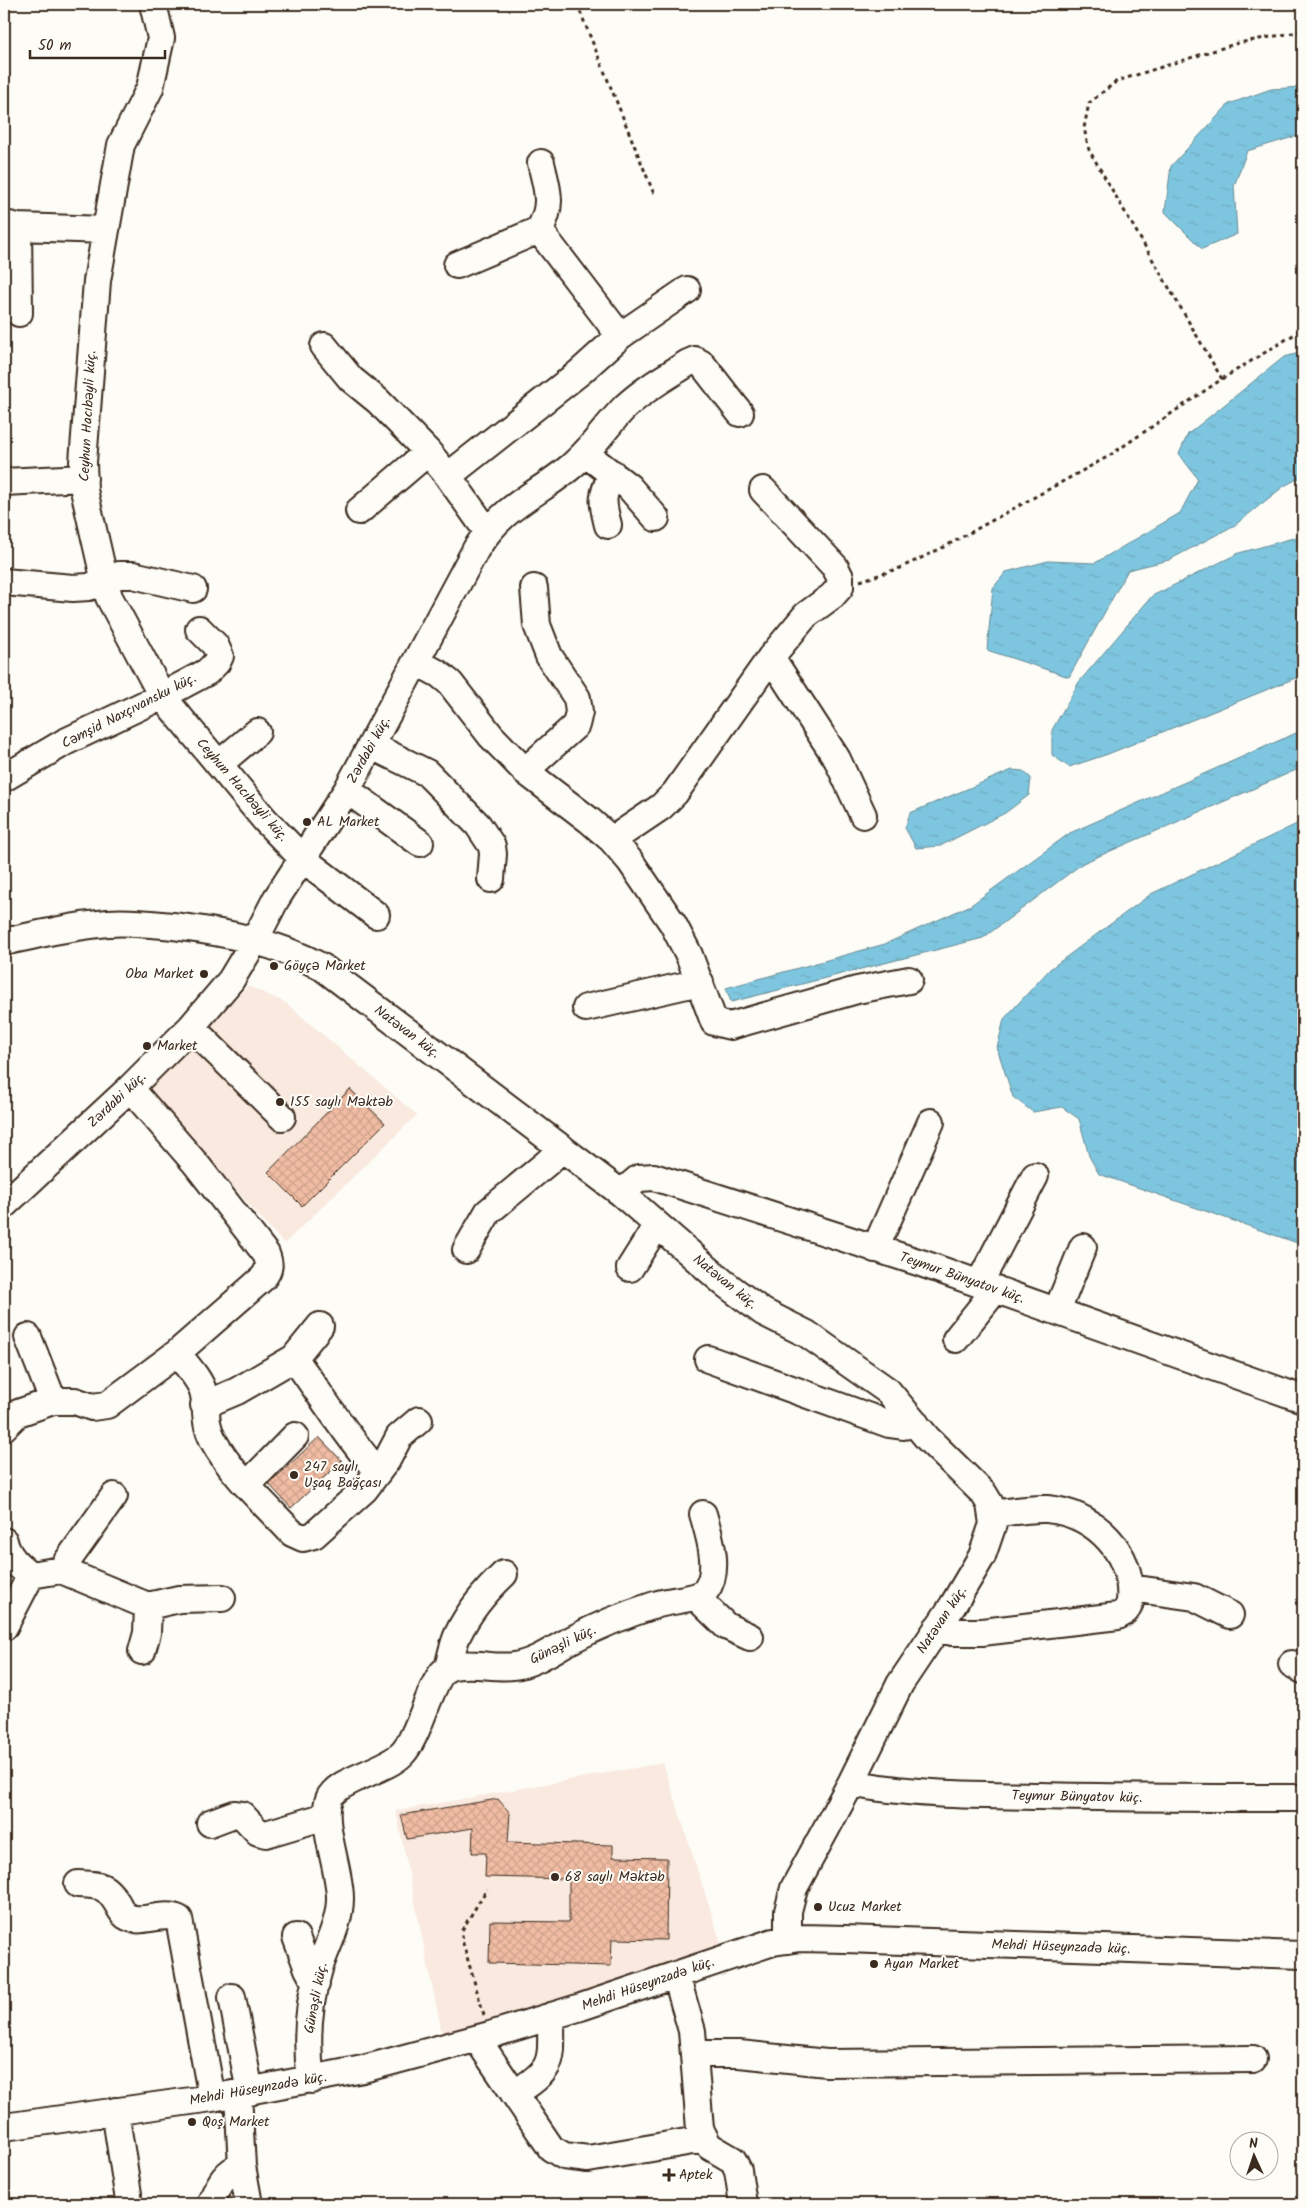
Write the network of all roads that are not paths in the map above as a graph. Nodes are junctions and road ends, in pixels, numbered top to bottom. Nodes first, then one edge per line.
1 (153, 4) edge
2 (541, 162) dead end
3 (11, 225) edge
4 (106, 230) junction
5 (539, 230) junction
6 (457, 265) dead end
7 (687, 290) dead end
8 (19, 313) dead end
9 (620, 336) junction
10 (324, 346) dead end
11 (740, 413) dead end
12 (428, 452) junction
13 (586, 454) junction
14 (612, 473) junction
15 (448, 476) junction
16 (84, 478) junction
17 (4, 482) edge
18 (763, 490) dead end
19 (359, 511) dead end
20 (656, 518) dead end
21 (608, 525) dead end
22 (487, 531) junction
23 (4, 582) edge
24 (105, 582) junction
25 (534, 588) dead end
26 (193, 590) dead end
27 (199, 629) dead end
28 (771, 657) junction
29 (417, 662) junction
30 (162, 696) junction
31 (257, 732) dead end
32 (372, 746) junction
33 (219, 764) junction
34 (525, 771) junction
35 (4, 778) edge
36 (347, 790) junction
37 (863, 815) dead end
38 (612, 840) junction
39 (420, 843) dead end
40 (303, 859) junction
41 (491, 879) dead end
42 (376, 915) dead end
43 (255, 940) junction
44 (4, 942) edge
45 (909, 980) dead end
46 (700, 982) junction
47 (586, 1008) dead end
48 (191, 1027) junction
49 (130, 1088) junction
50 (282, 1116) dead end
51 (931, 1122) dead end
52 (562, 1148) junction
53 (1036, 1176) dead end
54 (621, 1193) junction
55 (4, 1205) edge
56 (657, 1225) junction
57 (1083, 1247) dead end
58 (875, 1249) junction
59 (466, 1250) dead end
60 (630, 1268) dead end
61 (988, 1286) junction
62 (1057, 1311) junction
63 (320, 1326) dead end
64 (28, 1337) dead end
65 (956, 1339) dead end
66 (177, 1354) junction
67 (294, 1358) junction
68 (708, 1360) dead end
69 (1303, 1398) edge
70 (53, 1401) junction
71 (204, 1405) junction
72 (419, 1420) dead end
73 (916, 1424) junction
74 (4, 1427) edge
75 (295, 1436) dead end
76 (378, 1472) junction
77 (247, 1485) junction
78 (114, 1496) dead end
79 (703, 1514) dead end
80 (993, 1514) junction
81 (4, 1541) edge
82 (60, 1570) junction
83 (504, 1574) dead end
84 (31, 1576) junction
85 (1130, 1588) junction
86 (696, 1597) junction
87 (222, 1598) dead end
88 (148, 1606) junction
89 (1230, 1615) dead end
90 (4, 1627) edge
91 (937, 1628) junction
92 (750, 1637) dead end
93 (142, 1651) dead end
94 (448, 1668) junction
95 (850, 1783) junction
96 (1303, 1798) edge
97 (326, 1816) junction
98 (210, 1823) dead end
99 (78, 1884) dead end
100 (296, 1937) dead end
101 (788, 1940) junction
102 (1303, 1955) edge
103 (676, 1975) junction
104 (316, 1984) junction
105 (232, 1997) dead end
106 (551, 2016) junction
107 (483, 2037) junction
108 (696, 2054) junction
109 (1253, 2059) dead end
110 (311, 2080) junction
111 (244, 2093) junction
112 (514, 2094) junction
113 (212, 2098) junction
114 (115, 2112) junction
115 (4, 2127) edge
116 (704, 2139) junction
117 (242, 2166) junction
118 (128, 2194) dead end
119 (210, 2204) edge
120 (249, 2204) edge
121 (743, 2204) edge

1 - 4 street, Ceyhun Hacıbəyli küç.
2 - 5 street
3 - 4 street
3 - 8 street
4 - 16 street, Ceyhun Hacıbəyli küç.
5 - 6 street
5 - 9 street
7 - 9 street
9 - 15 street
10 - 12 street
11 - 13 street, Zərdabi küç.
12 - 15 street
12 - 19 street
13 - 14 street
13 - 22 street, Zərdabi küç.
14 - 20 street
14 - 21 street
15 - 22 street
16 - 17 street
16 - 24 street, Ceyhun Hacıbəyli küç.
18 - 28 street
22 - 29 street, Zərdabi küç.
23 - 24 street
24 - 26 street
24 - 30 street, Ceyhun Hacıbəyli küç.
25 - 34 street
27 - 30 street, Cəmşid Naxçıvansku küç.
28 - 37 street
28 - 38 street
29 - 32 street, Zərdabi küç.
29 - 34 street
30 - 33 street, Ceyhun Hacıbəyli küç.
30 - 35 street, Cəmşid Naxçıvansku küç.
31 - 33 street
32 - 36 street, Zərdabi küç.
32 - 41 street
33 - 40 street, Ceyhun Hacıbəyli küç.
34 - 38 street
36 - 39 street
36 - 40 street, Zərdabi küç.
38 - 46 street
40 - 42 street, Ceyhun Hacıbəyli küç.
40 - 43 street, Zərdabi küç.
43 - 44 street, Natəvan küç.
43 - 48 street, Zərdabi küç.
43 - 52 street, Natəvan küç.
45 - 46 street
46 - 47 street
48 - 49 street, Zərdabi küç.
48 - 50 street
49 - 55 street, Zərdabi küç.
49 - 66 street
51 - 58 street
52 - 54 street, Natəvan küç.
52 - 59 street
53 - 61 street
54 - 56 street, Natəvan küç.
54 - 58 street, Teymur Bünyatov küç.
56 - 60 street
56 - 73 street, Natəvan küç.
57 - 62 street
58 - 61 street, Teymur Bünyatov küç.
61 - 62 street, Teymur Bünyatov küç.
61 - 65 street
62 - 69 street, Teymur Bünyatov küç.
63 - 67 street
64 - 70 street
66 - 70 street
66 - 71 street
67 - 71 street
67 - 76 street
68 - 73 street
70 - 74 street
71 - 77 street
72 - 76 street
73 - 80 street, Natəvan küç.
75 - 77 street
76 - 77 street
78 - 82 street
79 - 86 street
80 - 85 street
80 - 91 street, Natəvan küç.
81 - 84 street
82 - 84 street
82 - 88 street
83 - 94 street
84 - 90 street
85 - 89 street
85 - 91 street
86 - 92 street
86 - 94 street, Günəşli küç.
87 - 88 street
88 - 93 street
91 - 95 street, Natəvan küç.
94 - 97 street, Günəşli küç.
95 - 96 street, Teymur Bünyatov küç.
95 - 101 street, Natəvan küç.
97 - 98 street
97 - 104 street, Günəşli küç.
99 - 113 street
100 - 104 street
101 - 102 street, Mehdi Hüseynzadə küç.
101 - 103 street, Mehdi Hüseynzadə küç.
103 - 106 street, Mehdi Hüseynzadə küç.
103 - 108 street
104 - 110 street, Günəşli küç.
105 - 111 street
106 - 107 street, Mehdi Hüseynzadə küç.
106 - 112 street
107 - 110 street, Mehdi Hüseynzadə küç.
107 - 112 street
108 - 109 street
108 - 116 street
110 - 111 street, Mehdi Hüseynzadə küç.
111 - 113 street, Mehdi Hüseynzadə küç.
111 - 117 street
112 - 116 street
113 - 114 street, Mehdi Hüseynzadə küç.
114 - 115 street, Mehdi Hüseynzadə küç.
114 - 118 street
116 - 121 street
117 - 119 street
117 - 120 street

